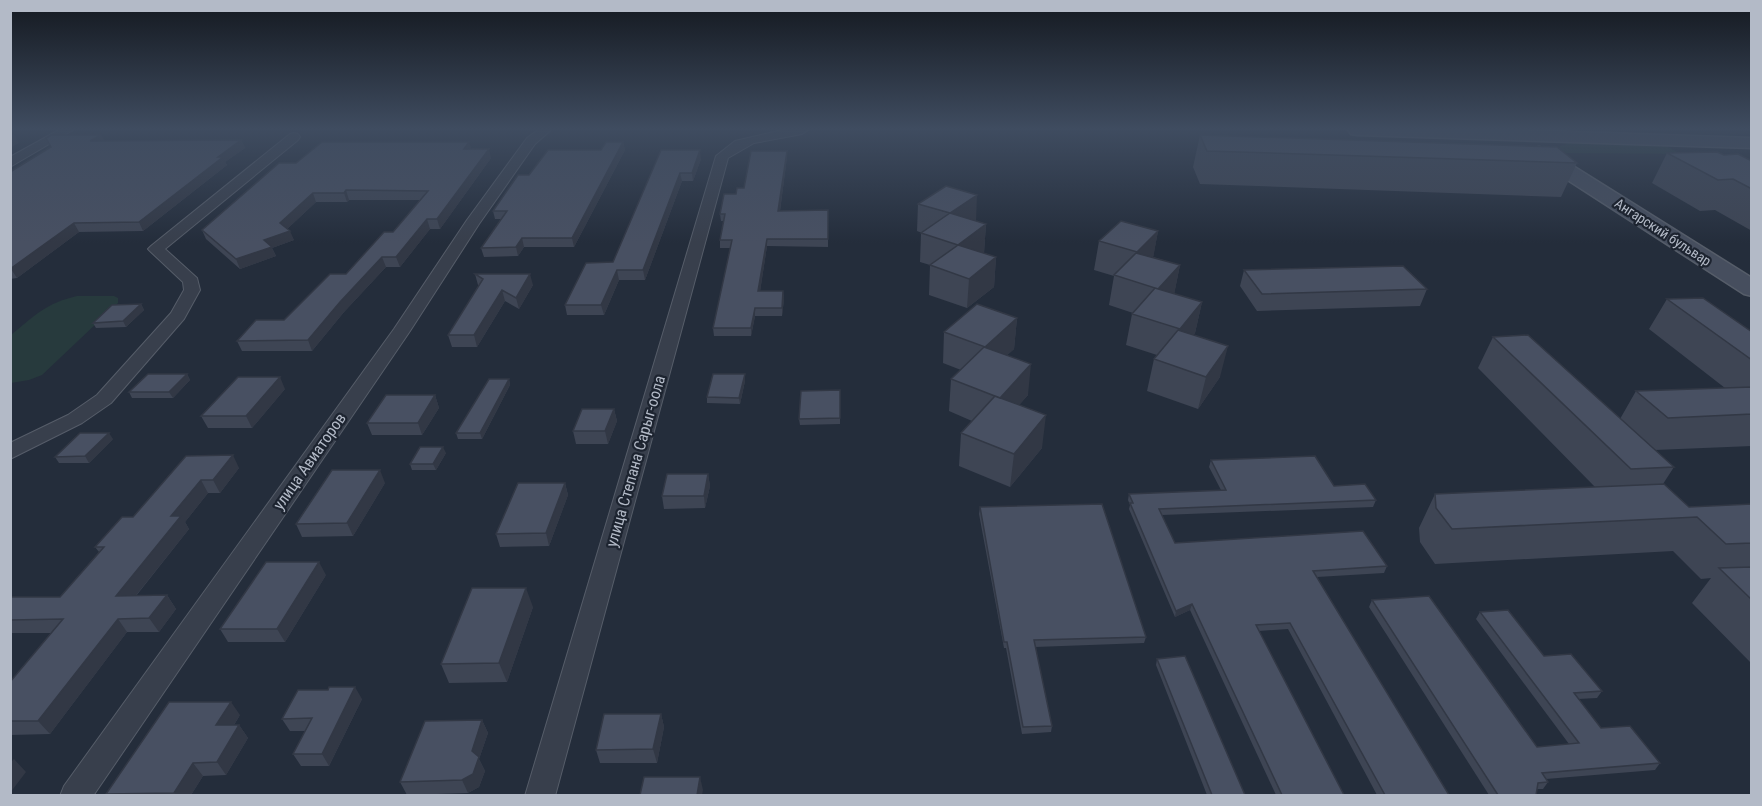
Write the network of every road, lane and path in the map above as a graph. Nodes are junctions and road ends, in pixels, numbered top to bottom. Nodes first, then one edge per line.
1 (256, 168) edge
2 (512, 168) edge
3 (719, 168) edge
4 (1563, 168) edge
5 (1752, 289) edge
6 (10, 452) edge
7 (75, 795) edge
8 (540, 795) edge

1 - 6 street
2 - 7 street, улица Авиаторов
3 - 8 street, улица Степана Сарыг-оола
4 - 5 main road, Ангарский бульвар

